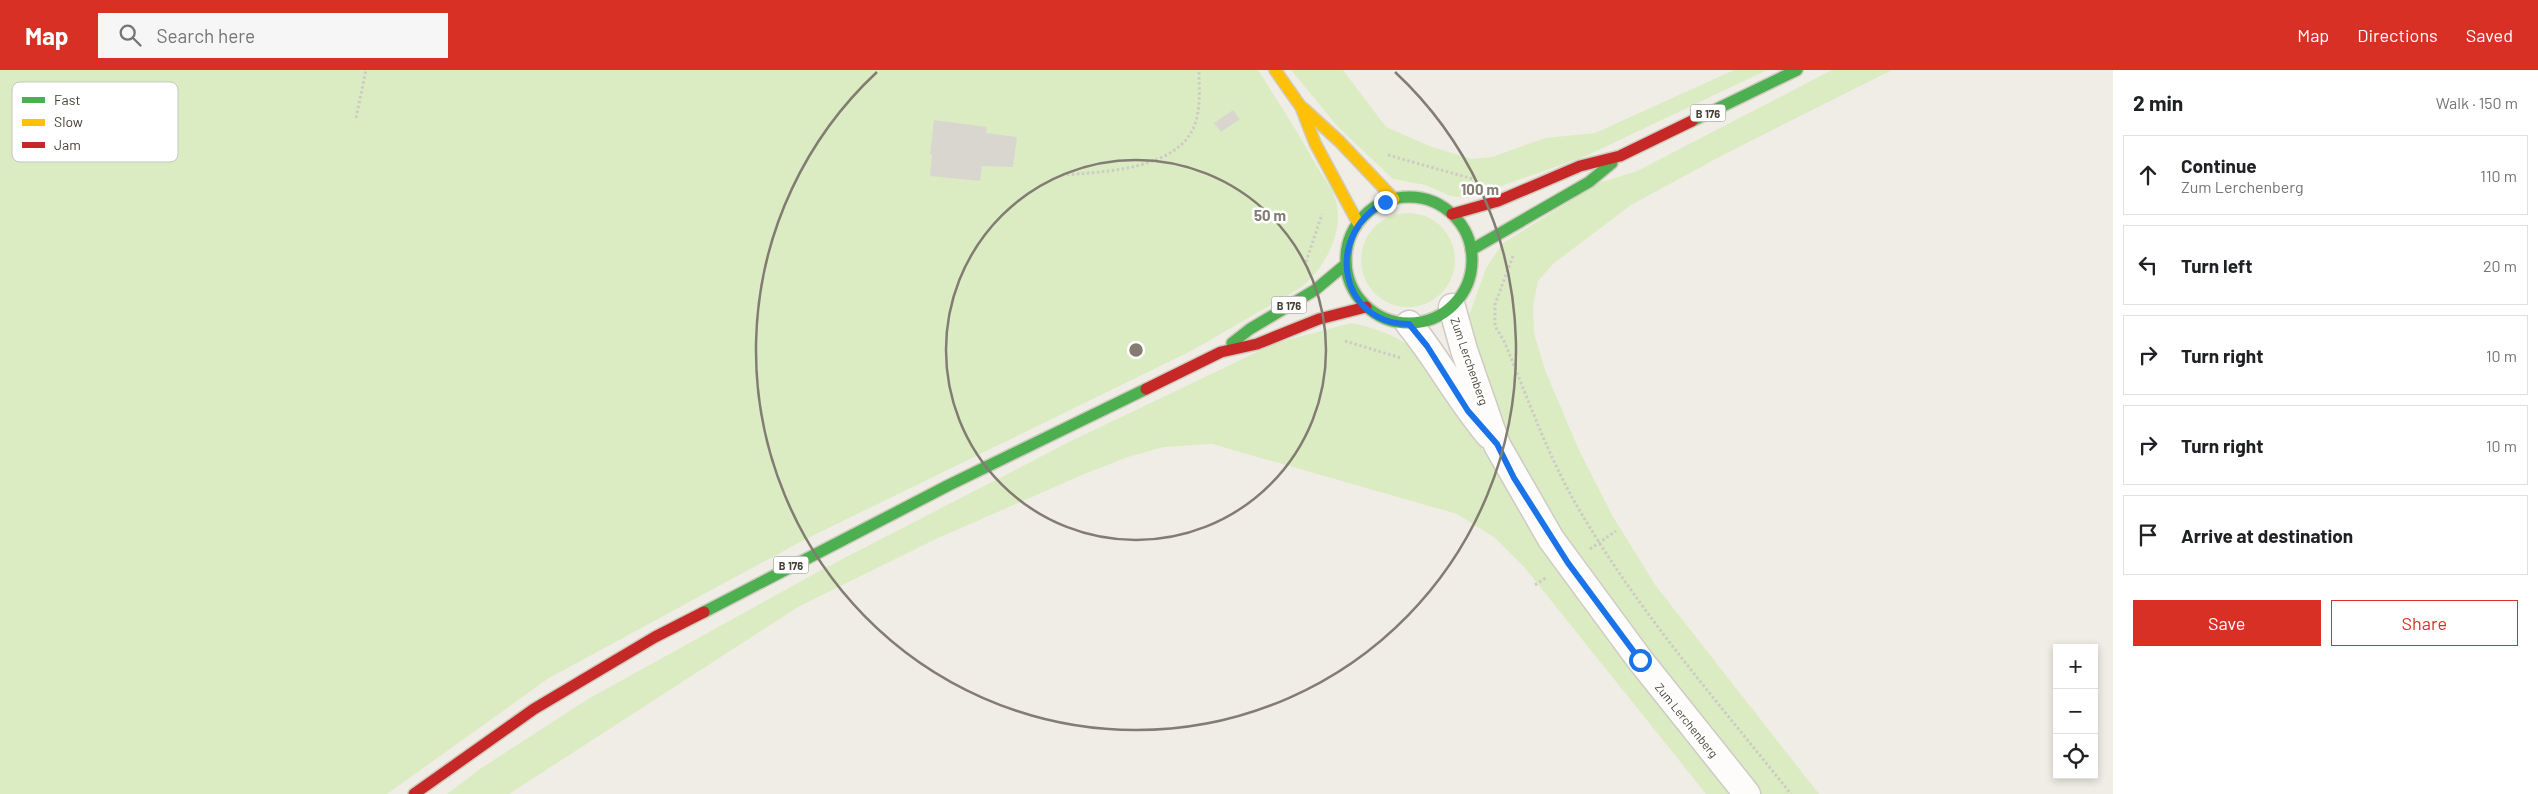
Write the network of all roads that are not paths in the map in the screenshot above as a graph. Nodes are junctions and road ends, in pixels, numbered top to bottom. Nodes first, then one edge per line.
1 (1275, 70) edge
2 (1797, 70) edge
3 (1302, 107) junction
4 (1620, 156) junction
5 (1394, 199) junction
6 (1452, 214) junction
7 (1358, 223) junction
8 (1471, 250) junction
9 (1346, 264) junction
10 (1366, 307) junction
11 (1452, 307) junction
12 (1409, 324) junction
13 (1221, 352) junction
14 (1497, 444) junction
15 (414, 794) edge
16 (1746, 794) edge

1 - 3 main road
2 - 4 main road, B 176
3 - 5 main road
3 - 7 main road
4 - 6 main road, B 176
4 - 8 main road, B 176
5 - 6 main road
5 - 7 main road
6 - 8 main road
7 - 9 main road
8 - 11 main road
9 - 10 main road
9 - 13 main road, B 176
10 - 12 main road
10 - 13 main road, B 176
11 - 12 main road
11 - 14 street, Zum Lerchenberg
12 - 14 street, Zum Lerchenberg
13 - 15 main road, B 176
14 - 16 street, Zum Lerchenberg

